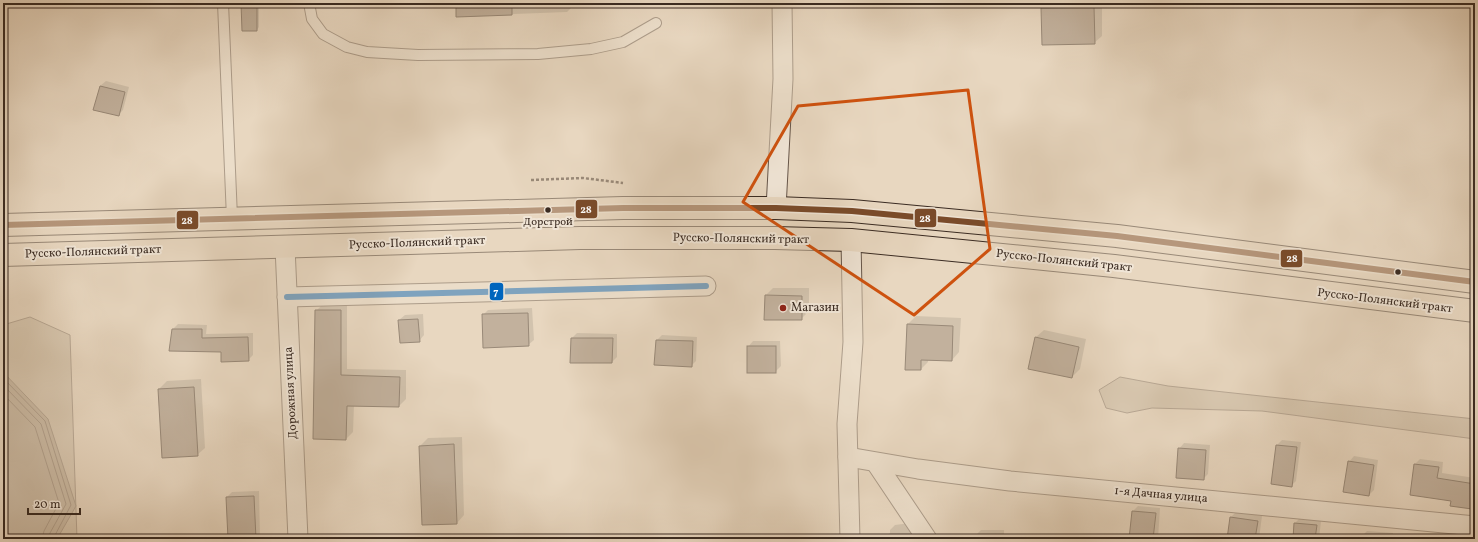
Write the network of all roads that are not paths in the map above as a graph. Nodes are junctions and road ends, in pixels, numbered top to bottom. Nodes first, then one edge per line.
1 (223, 3) edge
2 (309, 3) edge
3 (782, 3) edge
4 (656, 23) dead end
5 (776, 208) junction
6 (232, 218) junction
7 (3, 225) edge
8 (851, 240) junction
9 (284, 247) junction
10 (3, 255) edge
11 (1475, 282) edge
12 (706, 286) dead end
13 (287, 297) junction
14 (1475, 311) edge
15 (848, 457) junction
16 (876, 463) junction
17 (1475, 526) edge
18 (298, 539) edge
19 (850, 539) edge
20 (927, 539) edge

1 - 6 lane
2 - 4 lane
3 - 5 street
5 - 6 main road
5 - 11 main road
6 - 7 main road
8 - 9 main road, Русско-Полянский тракт
8 - 14 main road, Русско-Полянский тракт
8 - 15 street
9 - 10 main road, Русско-Полянский тракт
9 - 13 street, Дорожная улица
12 - 13 street
13 - 18 street, Дорожная улица
15 - 16 street, 1-я Дачная улица
15 - 19 street
16 - 17 street, 1-я Дачная улица
16 - 20 street

